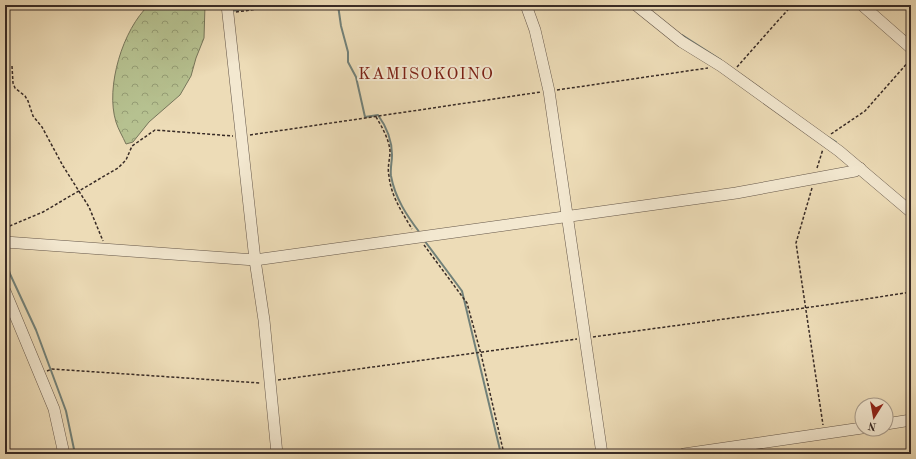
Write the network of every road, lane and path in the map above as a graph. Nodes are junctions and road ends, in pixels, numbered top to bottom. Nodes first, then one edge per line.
1 (36, 5) edge
2 (288, 5) edge
3 (526, 5) edge
4 (636, 5) edge
5 (792, 5) edge
6 (862, 5) edge
7 (5, 9) edge
8 (227, 9) edge
9 (911, 48) edge
10 (911, 59) edge
11 (12, 66) dead end
12 (721, 66) junction
13 (732, 74) junction
14 (549, 91) junction
15 (376, 117) junction
16 (242, 136) junction
17 (826, 141) junction
18 (860, 168) junction
19 (814, 180) junction
20 (78, 192) junction
21 (911, 212) edge
22 (568, 216) junction
23 (5, 228) edge
24 (418, 238) junction
25 (5, 242) edge
26 (105, 250) junction
27 (255, 260) junction
28 (5, 291) edge
29 (911, 292) edge
30 (805, 307) junction
31 (584, 338) junction
32 (481, 354) junction
33 (40, 374) junction
34 (269, 382) junction
35 (911, 420) edge
36 (894, 423) edge
37 (854, 429) edge
38 (824, 433) junction
39 (714, 452) edge
40 (64, 454) edge
41 (277, 454) edge
42 (504, 454) edge
43 (602, 454) edge
44 (684, 454) edge

1 - 7 path
2 - 8 path
3 - 14 street
4 - 12 street
5 - 13 path
6 - 9 street
8 - 16 street
10 - 17 path
11 - 20 path
12 - 13 street
12 - 14 path
13 - 17 street
14 - 15 path
14 - 22 street
15 - 16 path
15 - 24 path
16 - 20 path
16 - 27 street
17 - 18 street
17 - 19 path
18 - 19 street
18 - 21 street
19 - 22 street
19 - 30 path
20 - 23 path
20 - 26 path
22 - 24 street
22 - 31 street
24 - 27 street
24 - 32 path
25 - 26 street
26 - 27 street
27 - 34 street
28 - 33 street
29 - 30 path
30 - 31 path
30 - 38 path
31 - 32 path
31 - 43 street
32 - 34 path
32 - 42 path
33 - 34 path
33 - 40 street
34 - 41 street
35 - 36 street
37 - 38 street
38 - 39 street
39 - 44 street

